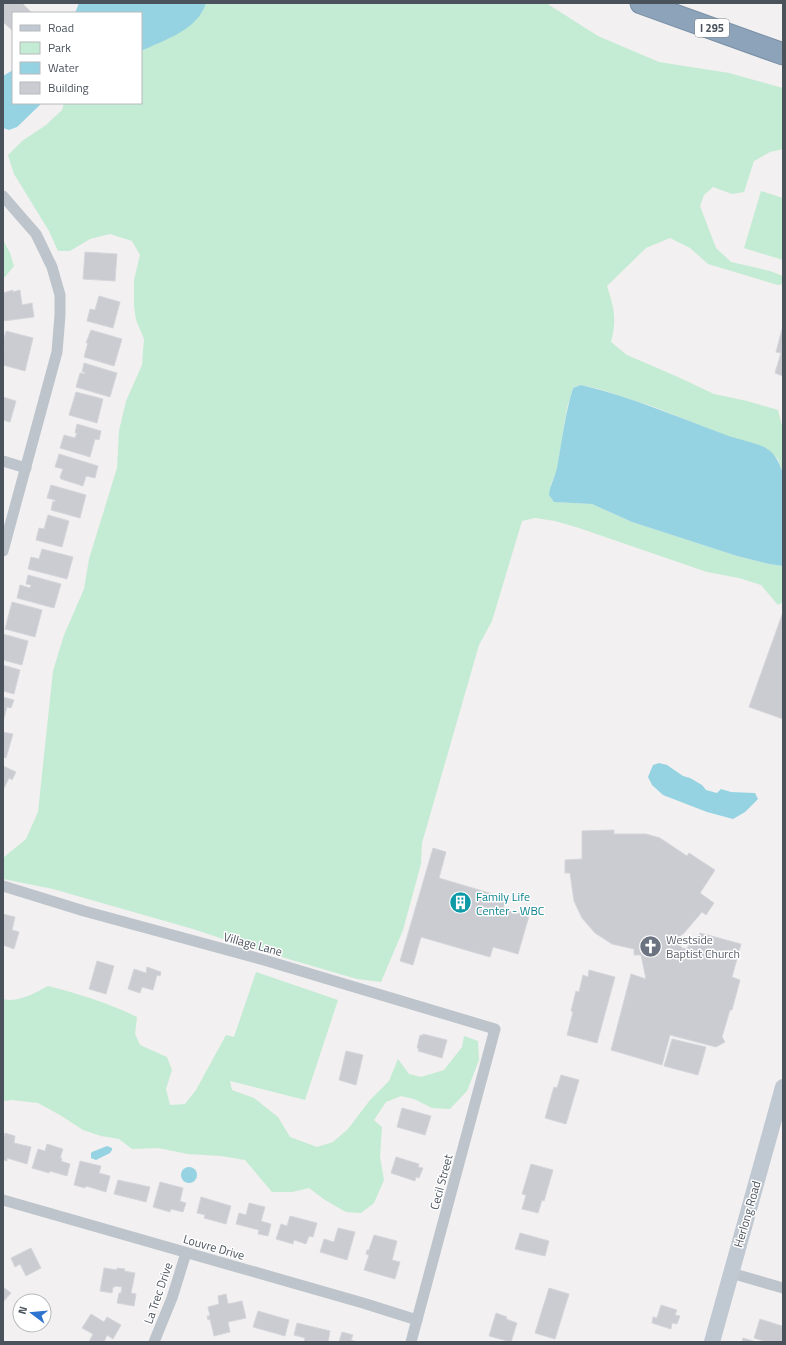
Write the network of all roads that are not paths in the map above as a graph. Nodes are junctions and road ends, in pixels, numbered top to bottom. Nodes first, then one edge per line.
1 (641, 3) edge
2 (783, 54) edge
3 (3, 196) edge
4 (3, 461) edge
5 (26, 468) junction
6 (3, 551) edge
7 (3, 886) edge
8 (495, 1030) joint
9 (782, 1095) edge
10 (3, 1200) edge
11 (186, 1253) junction
12 (731, 1273) junction
13 (783, 1288) edge
14 (417, 1320) junction
15 (154, 1342) edge
16 (411, 1342) edge
17 (712, 1342) edge

1 - 2 highway, I 295
3 - 5 street
4 - 5 street
5 - 6 street
7 - 8 street, Village Lane
8 - 14 street, Cecil Street
9 - 12 street, Herlong Road
10 - 11 street, Louvre Drive
11 - 14 street, Louvre Drive
11 - 15 street, La Trec Drive
12 - 13 street
12 - 17 street, Herlong Road
14 - 16 street, Cecil Street

